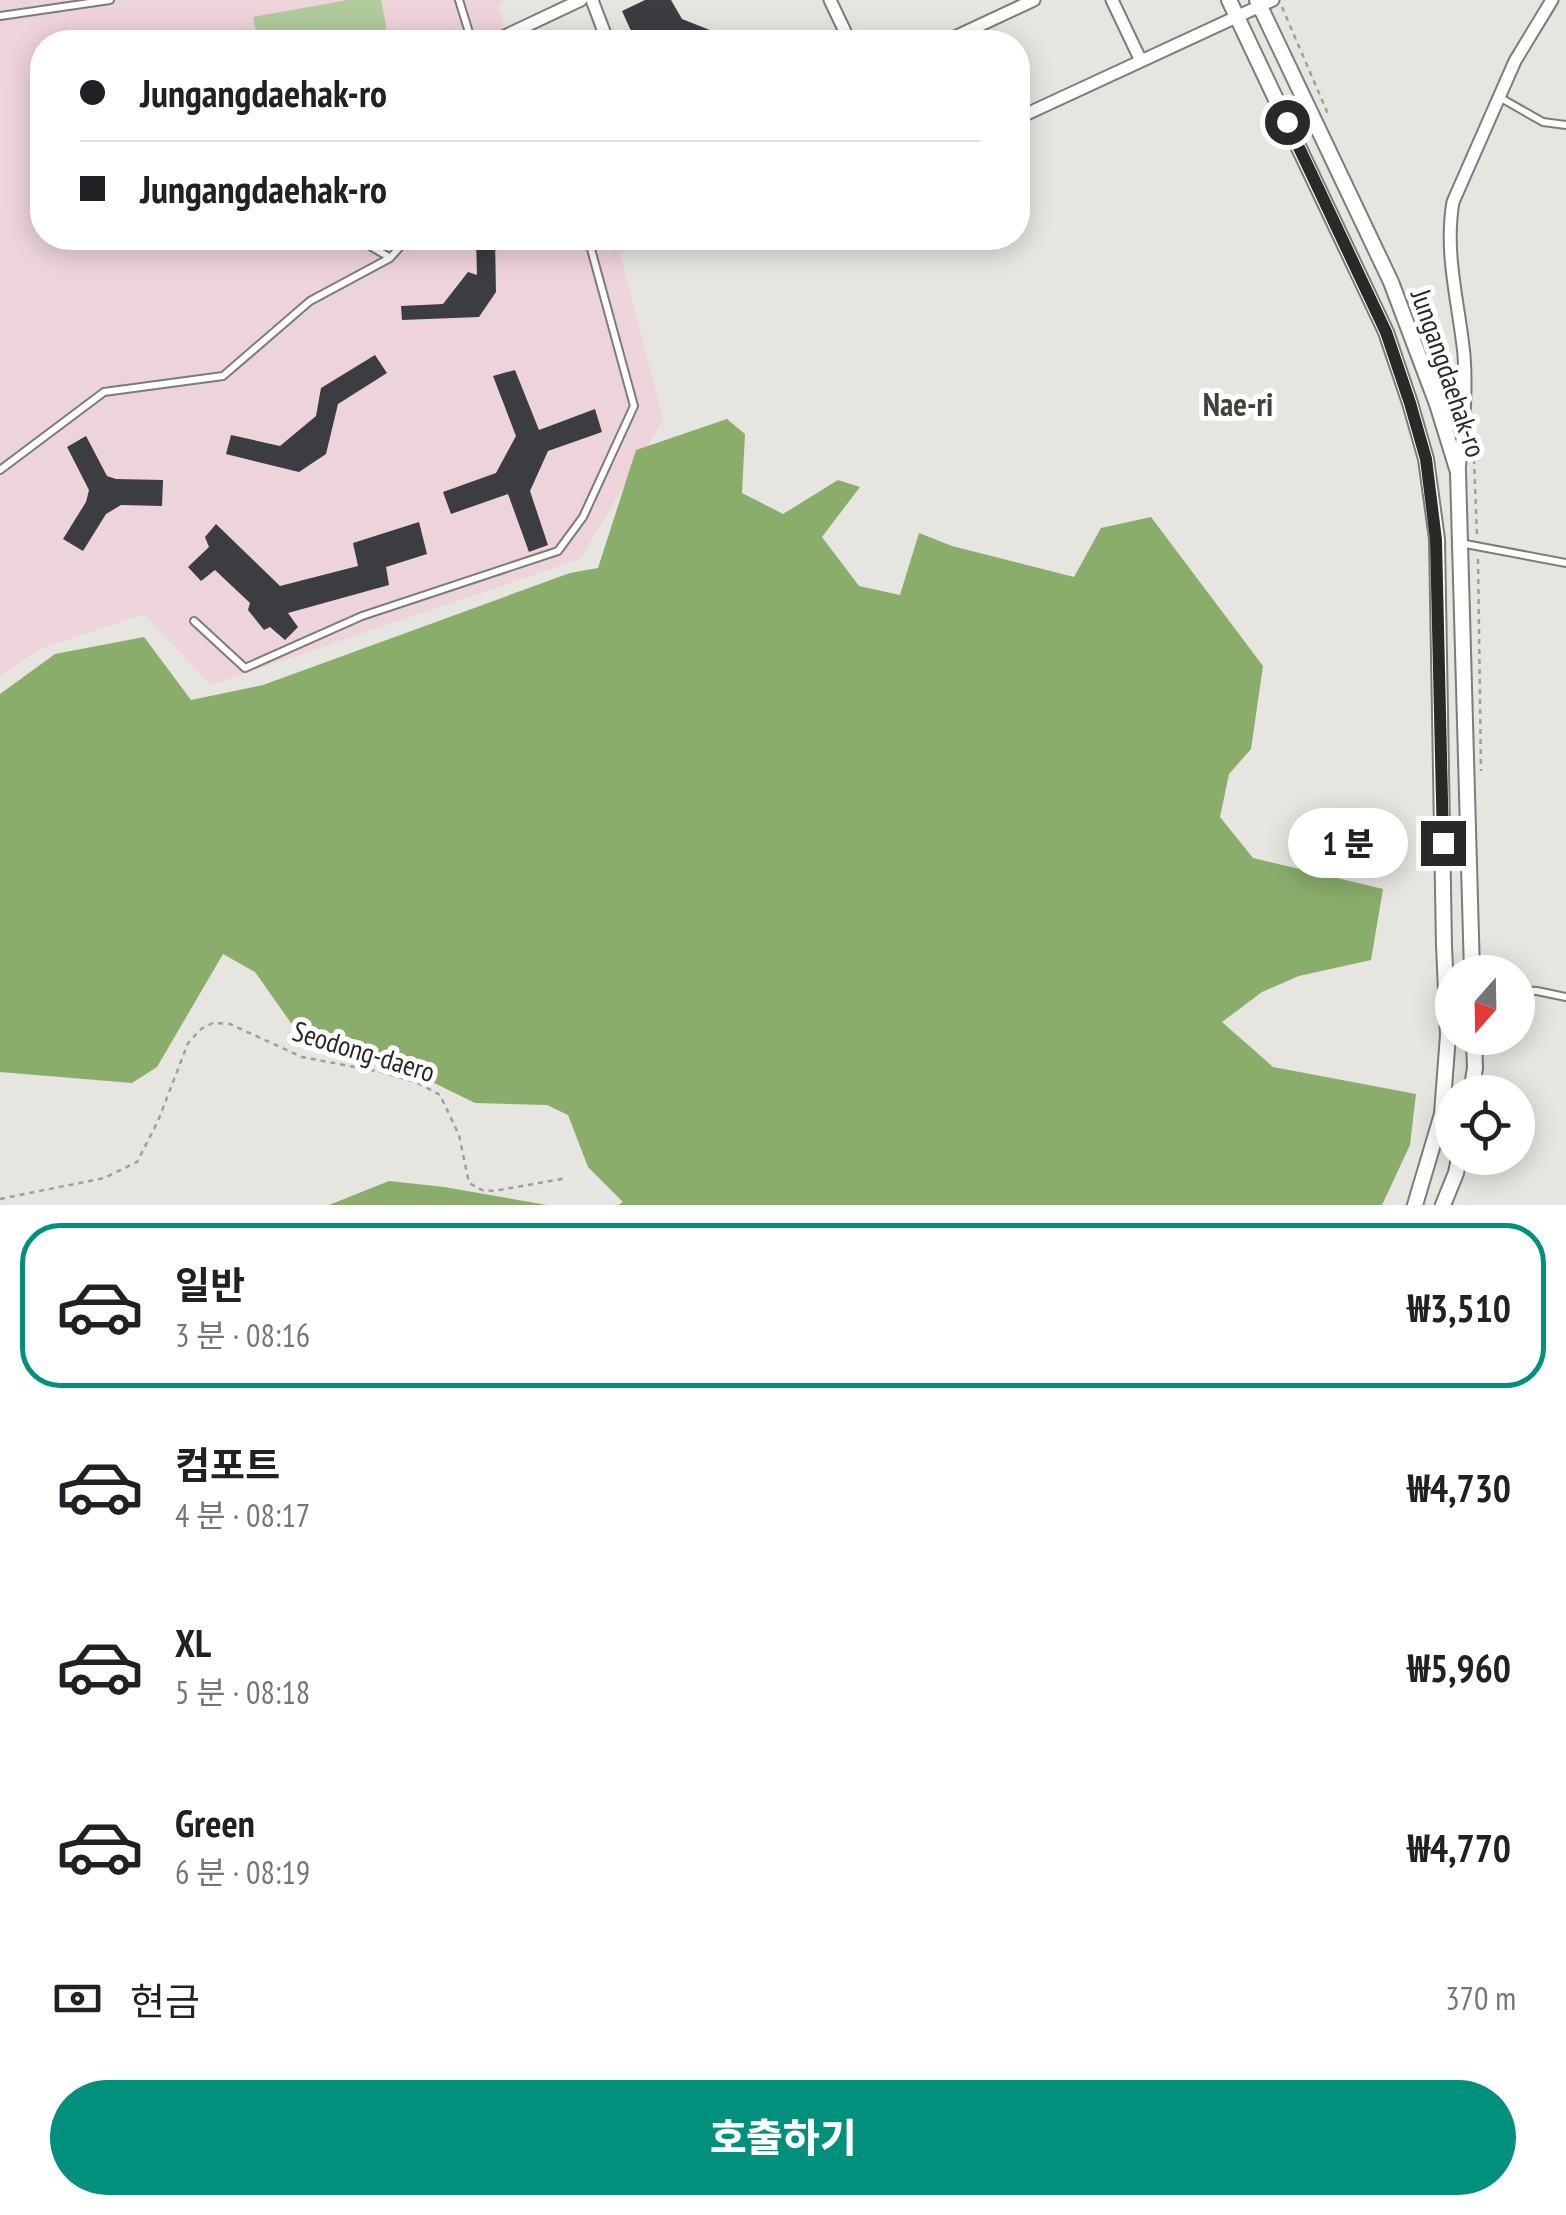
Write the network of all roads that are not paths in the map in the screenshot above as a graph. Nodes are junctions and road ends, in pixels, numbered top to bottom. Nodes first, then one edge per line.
1 (110, 0) edge
2 (459, 0) edge
3 (581, 0) edge
4 (592, 0) edge
5 (830, 0) edge
6 (1034, 0) edge
7 (1112, 0) edge
8 (1229, 0) edge
9 (1552, 0) edge
10 (1263, 2) edge
11 (0, 16) edge
12 (1237, 17) junction
13 (468, 30) edge
14 (517, 30) edge
15 (603, 30) edge
16 (844, 30) edge
17 (970, 30) edge
18 (1141, 61) junction
19 (1499, 98) junction
20 (1030, 112) edge
21 (1566, 126) edge
22 (376, 250) edge
23 (397, 250) edge
24 (591, 250) edge
25 (390, 258) junction
26 (0, 470) edge
27 (1458, 472) junction
28 (1460, 543) junction
29 (1566, 562) edge
30 (194, 621) dead end
31 (1472, 955) edge
32 (1535, 991) edge
33 (1566, 997) edge
34 (1455, 1175) edge
35 (1415, 1205) edge
36 (1443, 1205) edge

1 - 11 lane
2 - 13 lane
3 - 14 street
4 - 15 street
5 - 16 street
6 - 17 street
7 - 18 street
8 - 12 street, Jungangdaehak-ro
9 - 19 street
10 - 12 street
10 - 27 street, Jungangdaehak-ro
12 - 18 street
12 - 35 street, Jungangdaehak-ro
18 - 20 street
19 - 21 lane
19 - 27 street
22 - 25 lane
23 - 25 lane
24 - 30 lane
25 - 26 lane
27 - 28 street, Jungangdaehak-ro
28 - 29 lane
28 - 31 street, Jungangdaehak-ro
32 - 33 lane
34 - 36 street

